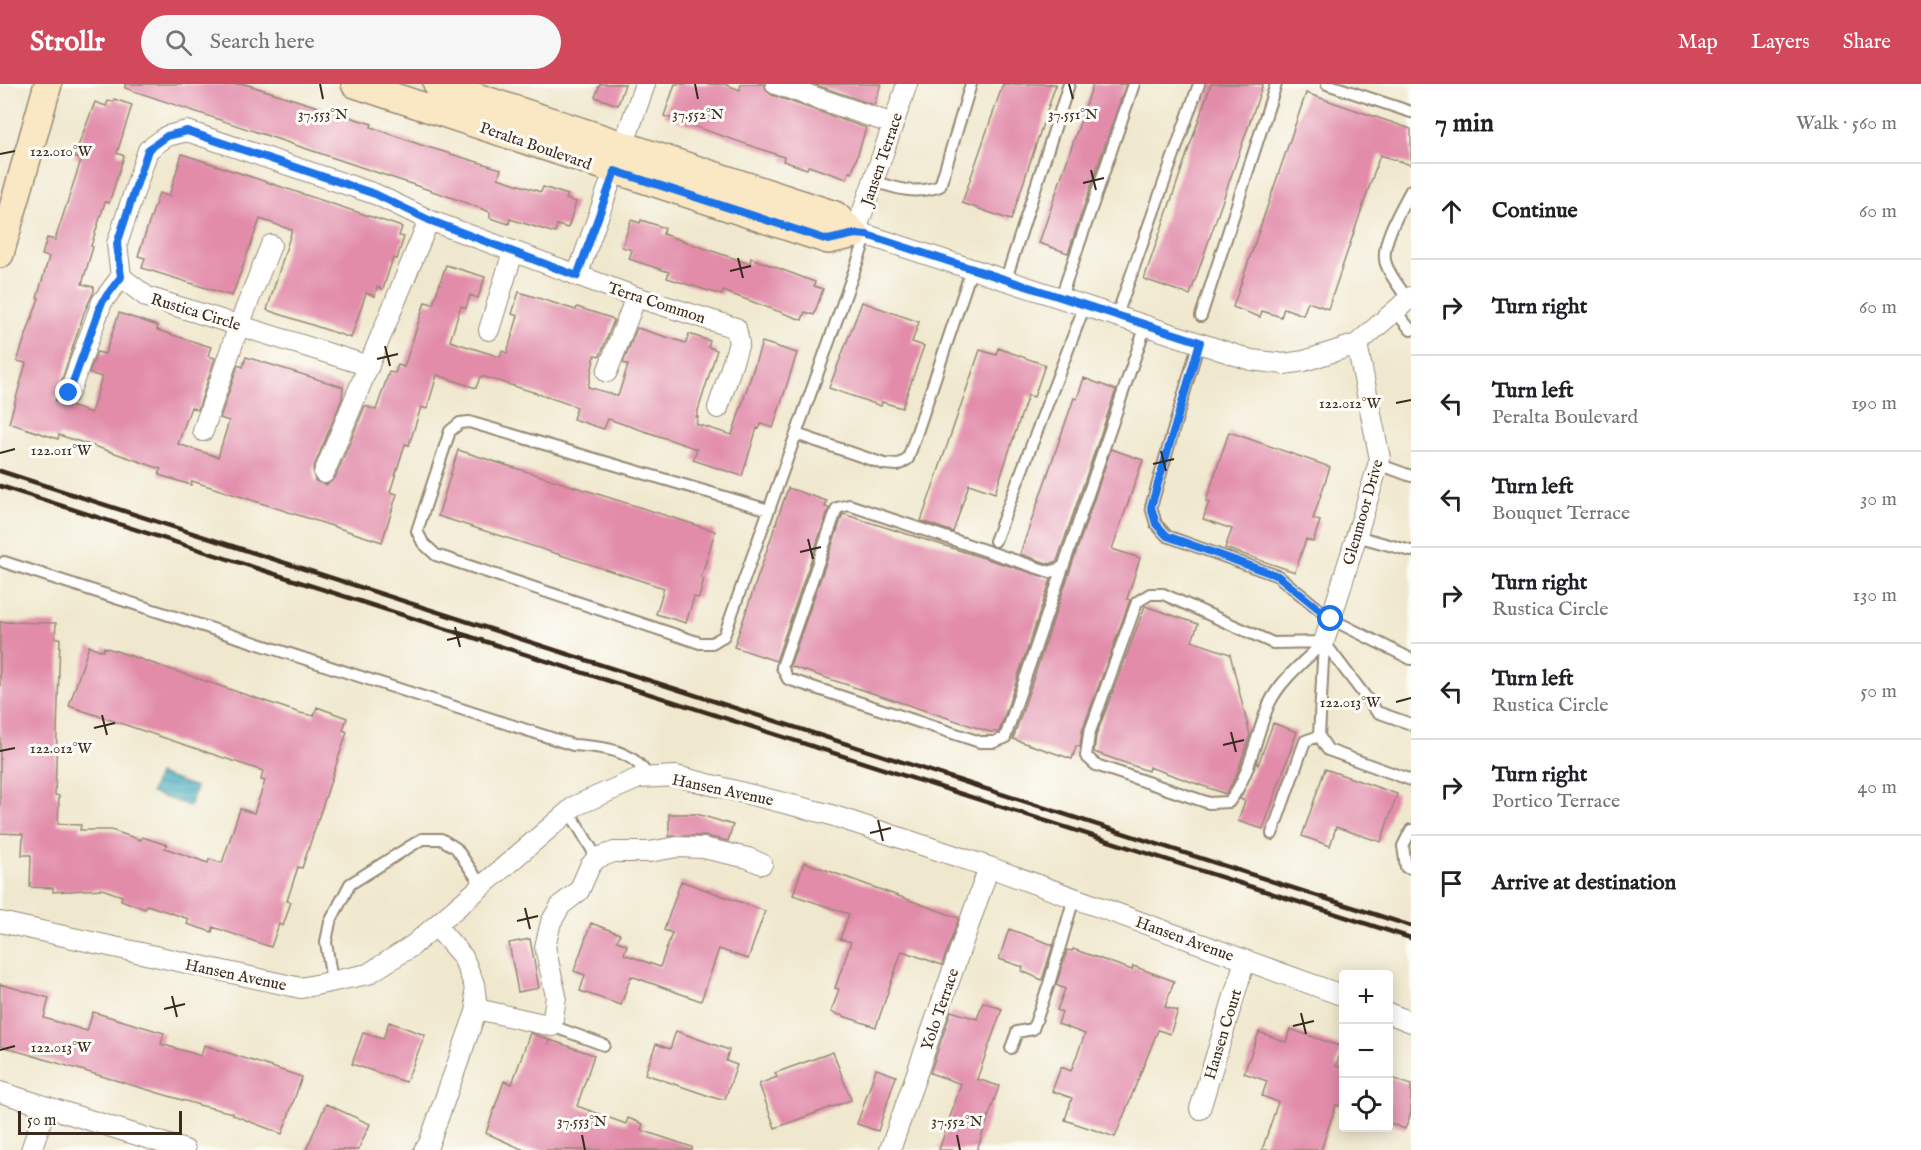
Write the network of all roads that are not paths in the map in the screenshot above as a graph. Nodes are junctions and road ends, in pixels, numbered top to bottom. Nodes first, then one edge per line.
1 (48, 84) edge
2 (355, 84) edge
3 (437, 84) edge
4 (645, 84) edge
5 (776, 84) edge
6 (907, 84) edge
7 (971, 84) edge
8 (1069, 84) edge
9 (1134, 84) edge
10 (1198, 84) edge
11 (1276, 84) edge
12 (1327, 84) edge
13 (1411, 112) edge
14 (893, 124) junction
15 (619, 159) junction
16 (874, 181) junction
17 (1411, 190) edge
18 (429, 220) junction
19 (861, 234) junction
20 (271, 245) dead end
21 (513, 252) junction
22 (0, 254) edge
23 (972, 268) junction
24 (577, 276) junction
25 (121, 277) junction
26 (1006, 279) junction
27 (636, 297) junction
28 (1061, 297) junction
29 (1405, 303) edge
30 (1085, 305) junction
31 (1117, 315) junction
32 (1201, 316) dead end
33 (239, 325) junction
34 (1146, 325) junction
35 (489, 330) dead end
36 (1411, 330) edge
37 (1200, 342) junction
38 (1357, 344) junction
39 (369, 366) junction
40 (607, 372) dead end
41 (69, 393) dead end
42 (718, 408) dead end
43 (203, 431) dead end
44 (796, 434) junction
45 (1378, 464) junction
46 (324, 473) dead end
47 (1411, 476) edge
48 (769, 510) junction
49 (1356, 536) junction
50 (996, 541) dead end
51 (1411, 551) edge
52 (4, 562) dead end
53 (1063, 567) junction
54 (1331, 619) junction
55 (1324, 642) junction
56 (1411, 659) edge
57 (1411, 724) edge
58 (1319, 736) junction
59 (648, 778) junction
60 (1411, 780) edge
61 (569, 811) junction
62 (1411, 830) edge
63 (1272, 834) dead end
64 (597, 858) junction
65 (762, 864) dead end
66 (989, 867) junction
67 (1411, 868) edge
68 (482, 886) junction
69 (1074, 898) junction
70 (0, 922) edge
71 (436, 926) junction
72 (1245, 960) junction
73 (332, 982) junction
74 (1339, 994) edge
75 (477, 1009) junction
76 (1393, 1015) edge
77 (1411, 1022) edge
78 (552, 1026) junction
79 (604, 1045) dead end
80 (1011, 1048) dead end
81 (0, 1092) edge
82 (46, 1107) junction
83 (1200, 1109) dead end
84 (429, 1149) edge
85 (31, 1150) edge
86 (184, 1150) edge
87 (890, 1150) edge

1 - 22 street
2 - 15 street, Peralta Boulevard
3 - 15 street, Peralta Boulevard
4 - 15 street
5 - 14 street
6 - 14 street, Jansen Terrace
7 - 16 lane
8 - 26 lane
9 - 28 lane
10 - 31 lane
11 - 32 lane
12 - 13 lane
14 - 16 street, Jansen Terrace
15 - 19 street, Peralta Boulevard
15 - 24 street
16 - 19 street, Jansen Terrace
17 - 29 lane
18 - 21 street
18 - 25 street
18 - 39 street
19 - 23 street, Peralta Boulevard
19 - 44 lane
20 - 33 street
21 - 24 street
21 - 35 street
23 - 26 street, Peralta Boulevard
23 - 44 lane
24 - 27 street, Terra Common
25 - 33 street, Rustica Circle
25 - 41 street
26 - 28 street, Peralta Boulevard
27 - 40 street
27 - 42 street, Terra Common
28 - 30 street, Peralta Boulevard
29 - 36 lane
29 - 38 street
30 - 31 street, Peralta Boulevard
30 - 50 lane
31 - 34 street, Peralta Boulevard
33 - 39 street, Rustica Circle
33 - 43 street
34 - 37 street, Peralta Boulevard
34 - 53 lane
37 - 38 street, Peralta Boulevard
37 - 54 lane
38 - 45 street, Glenmoor Drive
39 - 46 street
44 - 48 lane
45 - 47 lane
45 - 49 street, Glenmoor Drive
48 - 48 lane
49 - 51 lane
49 - 54 street, Glenmoor Drive
52 - 59 lane
53 - 53 lane
54 - 55 street, Glenmoor Drive
54 - 56 lane
55 - 55 lane
55 - 57 lane
55 - 58 lane
58 - 60 lane
58 - 63 lane
59 - 61 street, Hansen Avenue
59 - 66 street, Hansen Avenue
61 - 64 lane
61 - 68 street, Hansen Avenue
62 - 67 lane
64 - 65 street
64 - 78 street
66 - 69 street, Hansen Avenue
66 - 87 street, Yolo Terrace
68 - 71 street, Hansen Avenue
68 - 73 lane
69 - 72 street, Hansen Avenue
69 - 80 lane
70 - 73 street, Hansen Avenue
71 - 73 street, Hansen Avenue
71 - 75 street
72 - 74 street, Hansen Avenue
72 - 83 street, Hansen Court
75 - 78 street
75 - 84 street
76 - 77 street
78 - 79 lane
81 - 82 street
82 - 85 street
82 - 86 street

